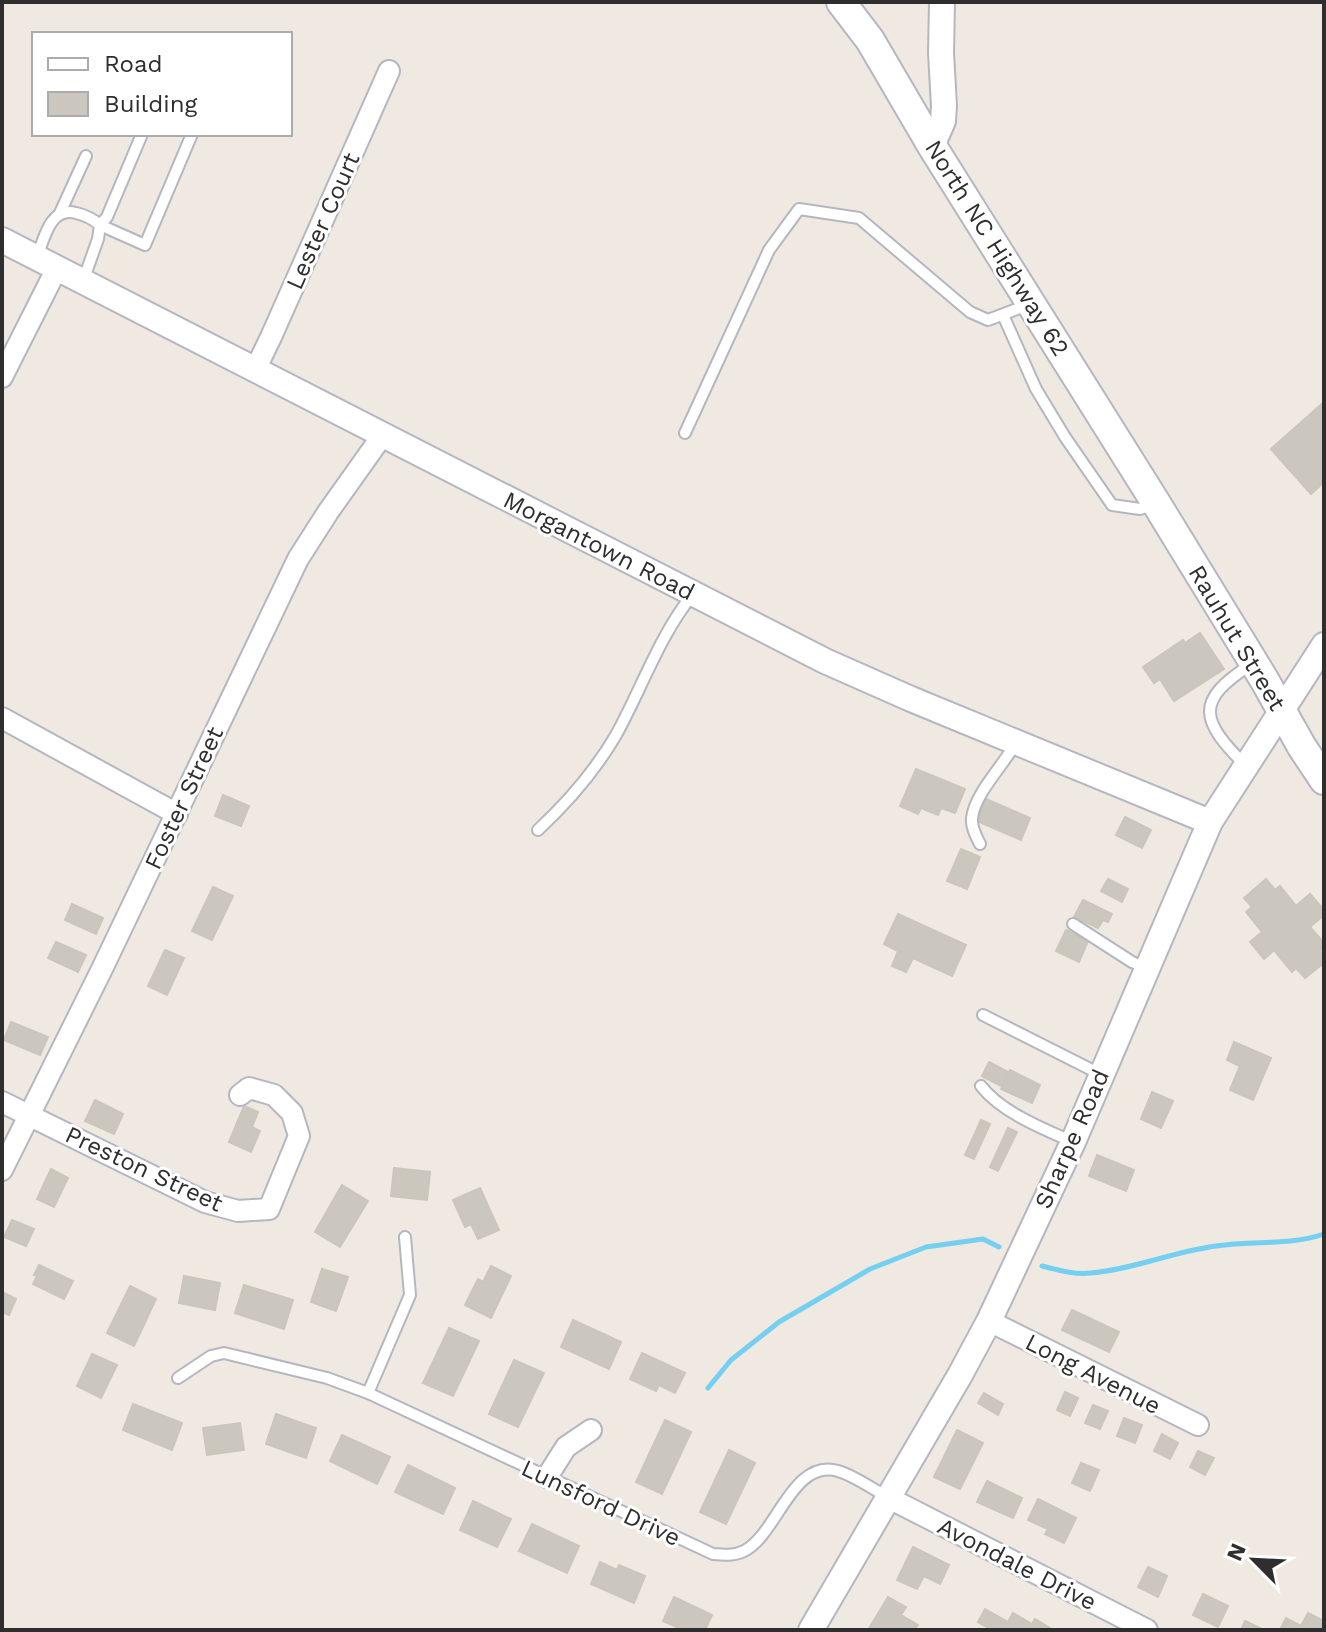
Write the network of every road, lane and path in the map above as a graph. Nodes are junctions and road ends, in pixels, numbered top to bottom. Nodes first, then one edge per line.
1 (841, 2) edge
2 (942, 2) edge
3 (389, 71) dead end
4 (141, 136) edge
5 (191, 136) edge
6 (932, 146) junction
7 (86, 156) dead end
8 (60, 213) junction
9 (100, 225) junction
10 (2, 240) edge
11 (47, 263) junction
12 (83, 281) junction
13 (1032, 304) junction
14 (1003, 315) junction
15 (255, 370) junction
16 (2, 377) edge
17 (685, 433) dead end
18 (382, 436) junction
19 (1153, 499) junction
20 (693, 594) junction
21 (1324, 645) edge
22 (1253, 663) junction
23 (1281, 710) junction
24 (2, 718) edge
25 (1016, 742) junction
26 (1246, 766) junction
27 (1324, 780) edge
28 (177, 814) junction
29 (1210, 822) junction
30 (538, 830) dead end
31 (980, 844) dead end
32 (1073, 924) dead end
33 (1147, 969) junction
34 (983, 1015) dead end
35 (1102, 1075) junction
36 (981, 1086) dead end
37 (240, 1095) dead end
38 (2, 1102) edge
39 (29, 1116) junction
40 (1073, 1142) junction
41 (2, 1170) edge
42 (405, 1237) dead end
43 (989, 1321) junction
44 (178, 1378) dead end
45 (368, 1393) junction
46 (1198, 1425) dead end
47 (591, 1430) dead end
48 (547, 1477) junction
49 (887, 1497) junction
50 (1113, 1622) edge
51 (811, 1630) edge
52 (1147, 1630) edge

1 - 6 main road, North NC Highway 62
2 - 6 street
3 - 15 street, Lester Court
4 - 9 lane
5 - 9 lane
6 - 13 main road, North NC Highway 62
7 - 8 lane
8 - 9 lane
8 - 11 lane
9 - 12 lane
10 - 11 street, Morgantown Road
11 - 12 street, Morgantown Road
11 - 16 street
12 - 15 street, Morgantown Road
13 - 14 lane
13 - 19 main road, North NC Highway 62
14 - 17 lane
14 - 19 lane
15 - 18 street, Morgantown Road
18 - 20 street, Morgantown Road
18 - 28 street, Foster Street
19 - 22 main road, Rauhut Street
20 - 25 street, Morgantown Road
20 - 30 lane
21 - 23 street, Sharpe Road
22 - 23 main road, Rauhut Street
22 - 26 lane
23 - 26 street, Sharpe Road
23 - 27 main road, Rauhut Street
24 - 28 street
25 - 29 street, Morgantown Road
25 - 31 lane
26 - 29 street, Sharpe Road
28 - 39 street, Foster Street
29 - 33 street, Sharpe Road
32 - 33 lane
33 - 35 street, Sharpe Road
34 - 35 lane
35 - 40 street, Sharpe Road
36 - 40 lane
37 - 39 street, Preston Street
38 - 39 street, Preston Street
39 - 41 street, Foster Street
40 - 43 street, Sharpe Road
42 - 45 lane
43 - 46 street, Long Avenue
43 - 49 street, Sharpe Road
44 - 45 lane, Lunsford Drive
45 - 48 lane, Lunsford Drive
47 - 48 street
48 - 49 lane, Lunsford Drive
49 - 50 street, Avondale Drive
49 - 51 street, Sharpe Road
50 - 52 street, Avondale Drive

